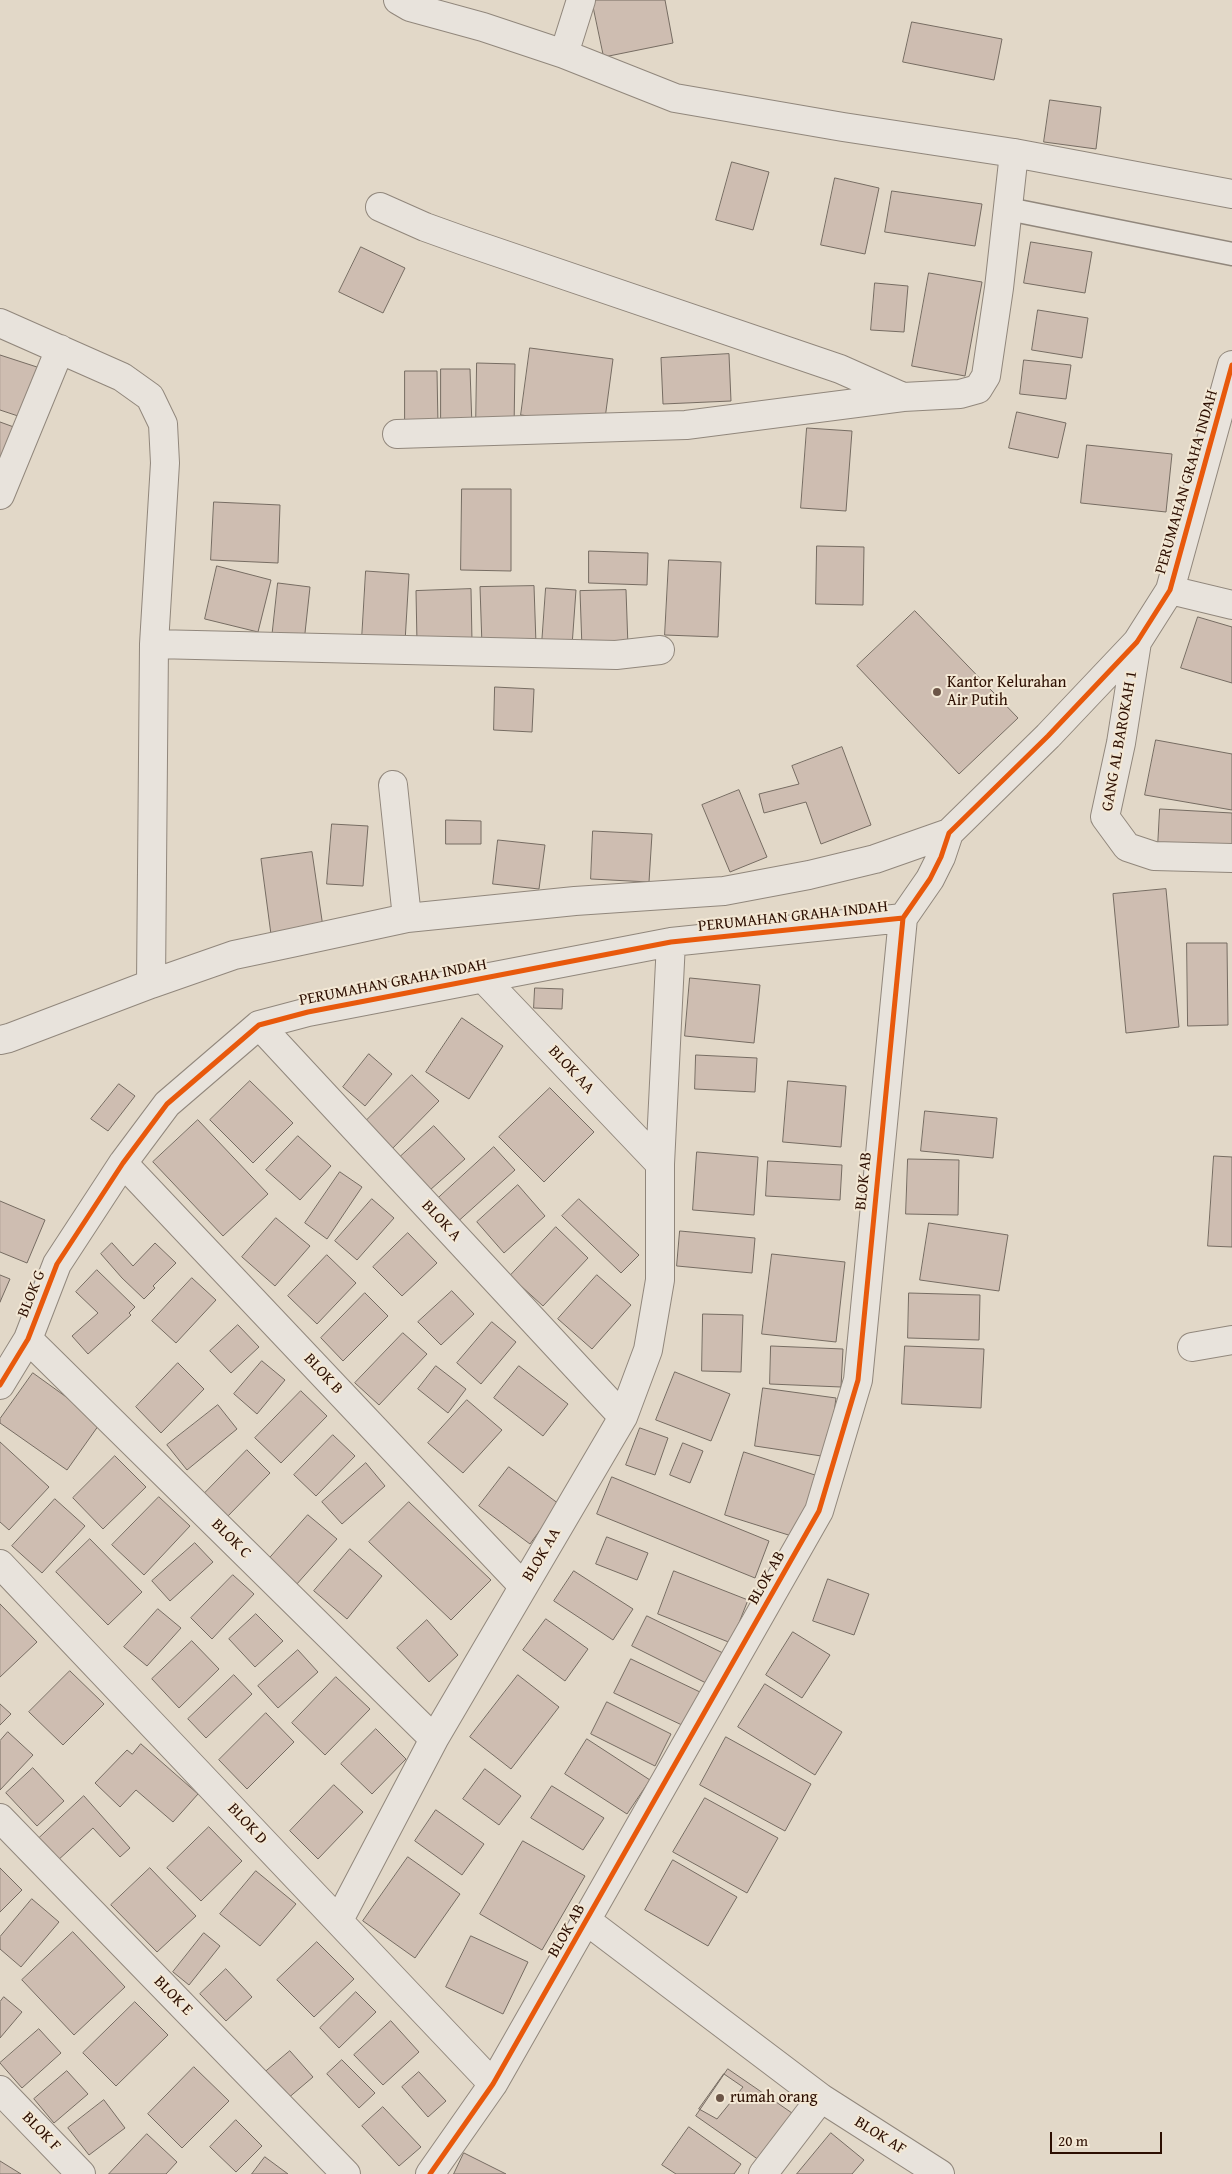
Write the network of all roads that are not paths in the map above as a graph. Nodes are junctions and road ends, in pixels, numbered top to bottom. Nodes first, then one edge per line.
1 (398, 0) edge
2 (581, 0) edge
3 (564, 54) junction
4 (1014, 153) junction
5 (1232, 194) edge
6 (380, 207) dead end
7 (1008, 209) junction
8 (1232, 254) edge
9 (0, 322) edge
10 (60, 349) junction
11 (1232, 365) edge
12 (903, 397) junction
13 (1228, 404) edge
14 (397, 434) dead end
15 (0, 495) edge
16 (1170, 590) junction
17 (1232, 605) edge
18 (1138, 642) junction
19 (154, 644) junction
20 (660, 650) dead end
21 (393, 785) dead end
22 (949, 832) junction
23 (1232, 858) edge
24 (407, 918) junction
25 (902, 918) junction
26 (671, 942) junction
27 (482, 977) junction
28 (151, 984) junction
29 (259, 1025) junction
30 (0, 1040) edge
31 (123, 1163) junction
32 (660, 1164) junction
33 (28, 1339) junction
34 (1232, 1340) edge
35 (1192, 1347) dead end
36 (0, 1385) edge
37 (622, 1417) junction
38 (0, 1564) edge
39 (523, 1586) junction
40 (434, 1739) junction
41 (0, 1818) edge
42 (338, 1920) junction
43 (587, 1921) junction
44 (493, 2084) junction
45 (0, 2090) edge
46 (820, 2098) junction
47 (75, 2172) edge
48 (346, 2174) edge
49 (430, 2174) edge
50 (763, 2174) edge
51 (940, 2174) edge

1 - 3 street
2 - 3 street
3 - 4 street
4 - 5 street
4 - 7 street
6 - 12 street
7 - 8 lane
7 - 12 street
9 - 10 street
10 - 15 street
10 - 19 street
11 - 13 street, PERUMAHAN GRAHA INDAH
12 - 14 street
13 - 16 street, PERUMAHAN GRAHA INDAH
16 - 17 street
16 - 18 street, PERUMAHAN GRAHA INDAH
18 - 22 street, PERUMAHAN GRAHA INDAH
18 - 23 street, GANG AL BAROKAH 1
19 - 20 street
19 - 28 street
21 - 24 street
22 - 24 street
22 - 25 street, PERUMAHAN GRAHA INDAH
24 - 28 street
25 - 26 street, PERUMAHAN GRAHA INDAH
25 - 43 street, BLOK AB
26 - 27 street, PERUMAHAN GRAHA INDAH
26 - 32 street, BLOK AA
27 - 29 street, PERUMAHAN GRAHA INDAH
27 - 32 street, BLOK AA
28 - 30 street
29 - 31 street, PERUMAHAN GRAHA INDAH
29 - 37 street, BLOK A
31 - 33 street, BLOK G
31 - 39 street, BLOK B
32 - 37 street, BLOK AA
33 - 36 street, BLOK G
33 - 40 street, BLOK C
34 - 35 street
37 - 39 street, BLOK AA
38 - 42 street, BLOK D
39 - 40 street, BLOK AA
40 - 42 street, BLOK AA
41 - 48 street, BLOK E
42 - 44 street, BLOK D
43 - 44 street, BLOK AB
43 - 46 street, BLOK AF
44 - 49 street, BLOK AB
45 - 47 street, BLOK F
46 - 50 street
46 - 51 street, BLOK AF

